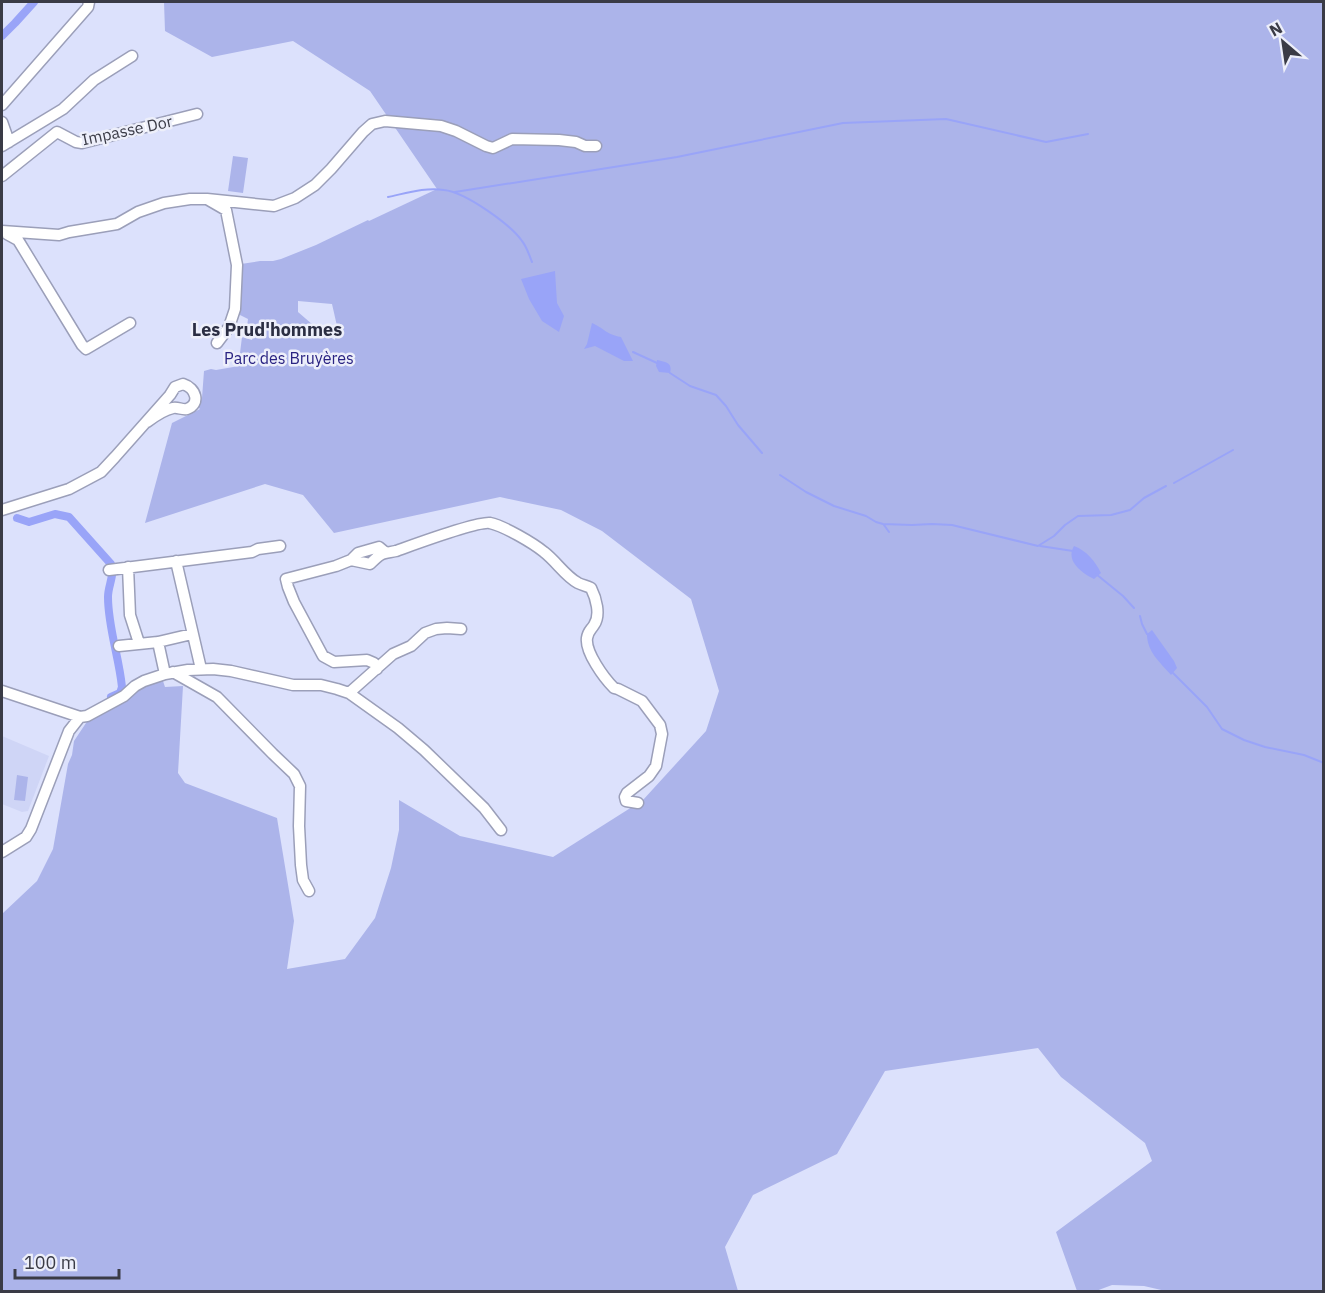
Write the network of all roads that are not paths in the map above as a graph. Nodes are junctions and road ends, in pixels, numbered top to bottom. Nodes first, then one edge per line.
1 (89, 2) edge
2 (62, 43) dead end
3 (132, 56) dead end
4 (2, 105) edge
5 (2, 110) edge
6 (198, 114) dead end
7 (2, 122) edge
8 (5, 144) edge
9 (597, 146) dead end
10 (2, 176) edge
11 (207, 199) junction
12 (2, 231) edge
13 (130, 323) dead end
14 (217, 343) dead end
15 (170, 395) junction
16 (175, 407) junction
17 (147, 422) junction
18 (2, 510) edge
19 (280, 546) dead end
20 (176, 561) junction
21 (128, 567) junction
22 (112, 569) dead end
23 (461, 630) dead end
24 (192, 634) junction
25 (158, 642) junction
26 (139, 643) junction
27 (119, 646) dead end
28 (201, 669) junction
29 (377, 669) junction
30 (169, 673) junction
31 (2, 691) edge
32 (349, 693) junction
33 (80, 717) junction
34 (638, 803) dead end
35 (501, 830) dead end
36 (2, 852) edge
37 (309, 891) dead end

1 - 4 street
2 - 5 street
3 - 8 street
6 - 10 street, Impasse Dor
7 - 8 street
9 - 11 street
11 - 12 street
11 - 14 street
12 - 13 street
15 - 16 street
15 - 16 street
15 - 17 street
16 - 17 street
17 - 18 street
19 - 20 street
20 - 21 street
20 - 24 street
21 - 22 street
21 - 26 street
23 - 29 street
24 - 25 street
24 - 28 street
25 - 26 street
25 - 30 street
26 - 27 street
28 - 30 street
28 - 32 street
29 - 32 street
29 - 34 street
30 - 33 street
30 - 37 street
31 - 33 street
32 - 35 street
33 - 36 street

